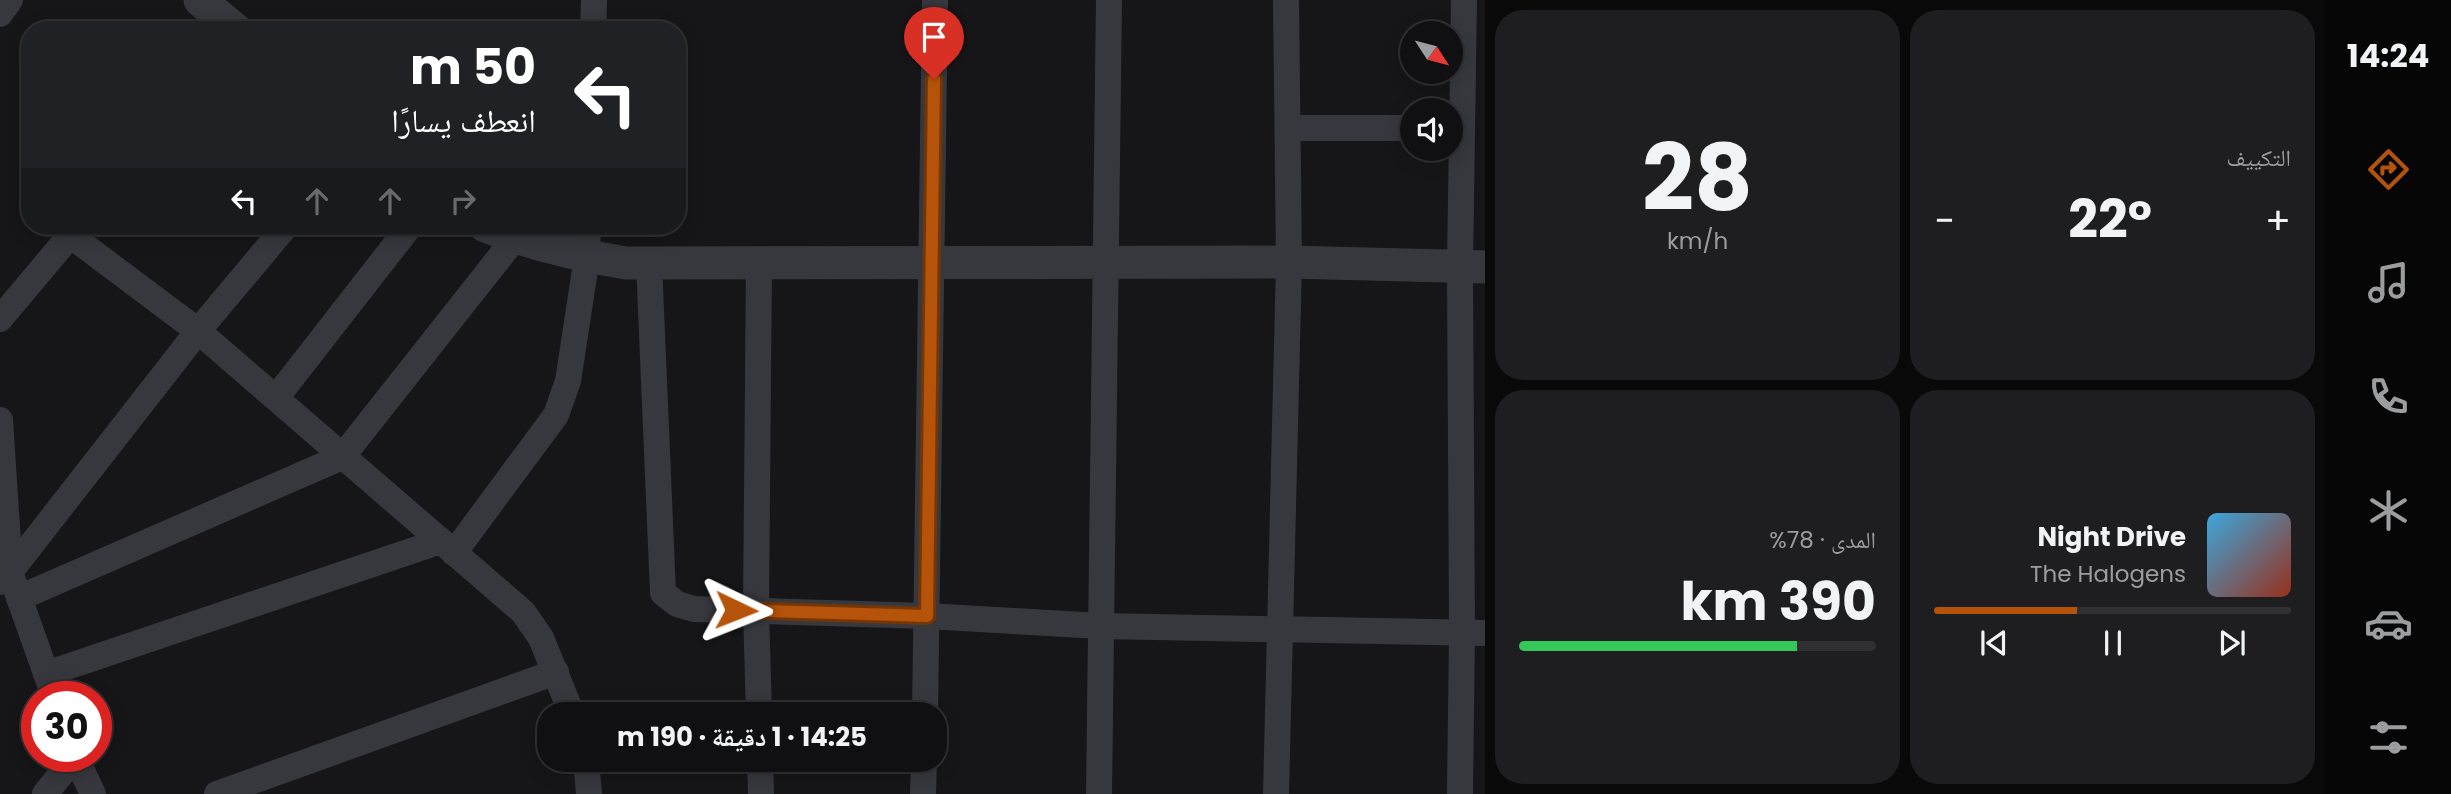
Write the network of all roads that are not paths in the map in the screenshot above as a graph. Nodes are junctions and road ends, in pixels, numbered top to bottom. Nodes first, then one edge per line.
1 (10, 0) edge
2 (200, 0) edge
3 (594, 0) edge
4 (935, 0) edge
5 (1109, 0) edge
6 (1286, 0) edge
7 (1464, 0) edge
8 (0, 14) edge
9 (225, 21) edge
10 (593, 21) edge
11 (1287, 128) junction
12 (1400, 128) edge
13 (1466, 128) edge
14 (70, 235) edge
15 (80, 235) edge
16 (278, 235) edge
17 (403, 235) edge
18 (508, 235) edge
19 (516, 238) junction
20 (587, 241) edge
21 (759, 261) junction
22 (1105, 262) junction
23 (1289, 262) junction
24 (649, 263) junction
25 (933, 264) junction
26 (1473, 267) edge
27 (0, 319) edge
28 (198, 331) junction
29 (276, 398) junction
30 (0, 420) edge
31 (342, 457) junction
32 (447, 547) junction
33 (10, 584) edge
34 (756, 611) junction
35 (927, 616) junction
36 (1100, 626) junction
37 (1282, 628) junction
38 (1474, 633) edge
39 (556, 672) junction
40 (48, 681) edge
41 (62, 681) edge
42 (567, 702) edge
43 (759, 702) edge
44 (925, 702) edge
45 (63, 772) edge
46 (82, 772) edge
47 (587, 772) edge
48 (760, 772) edge
49 (924, 772) edge
50 (45, 794) edge
51 (93, 794) edge
52 (217, 794) edge
53 (589, 794) edge
54 (761, 794) edge
55 (923, 794) edge
56 (1099, 794) edge
57 (1276, 794) edge
58 (1460, 794) edge

1 - 8 street
2 - 9 street
3 - 10 street
4 - 25 street
5 - 22 street
6 - 11 street
7 - 13 street
11 - 12 street
11 - 23 street
13 - 26 street
14 - 27 street
15 - 28 street
16 - 28 street
17 - 29 street
18 - 19 street
19 - 20 street
19 - 31 street
20 - 24 street
20 - 32 street
21 - 24 street
21 - 25 street
21 - 34 street
22 - 23 street
22 - 25 street
22 - 36 street
23 - 26 street
23 - 37 street
24 - 34 street
25 - 35 street
26 - 38 street
28 - 29 street
28 - 33 street
29 - 31 street
30 - 33 street
31 - 32 street
31 - 33 street
32 - 39 street
32 - 41 street
33 - 40 street
34 - 35 street
34 - 43 street
35 - 36 street
35 - 44 street
36 - 37 street
36 - 56 street
37 - 38 street
37 - 57 street
38 - 58 street
39 - 42 street
39 - 52 street
45 - 50 street
46 - 51 street
47 - 53 street
48 - 54 street
49 - 55 street

